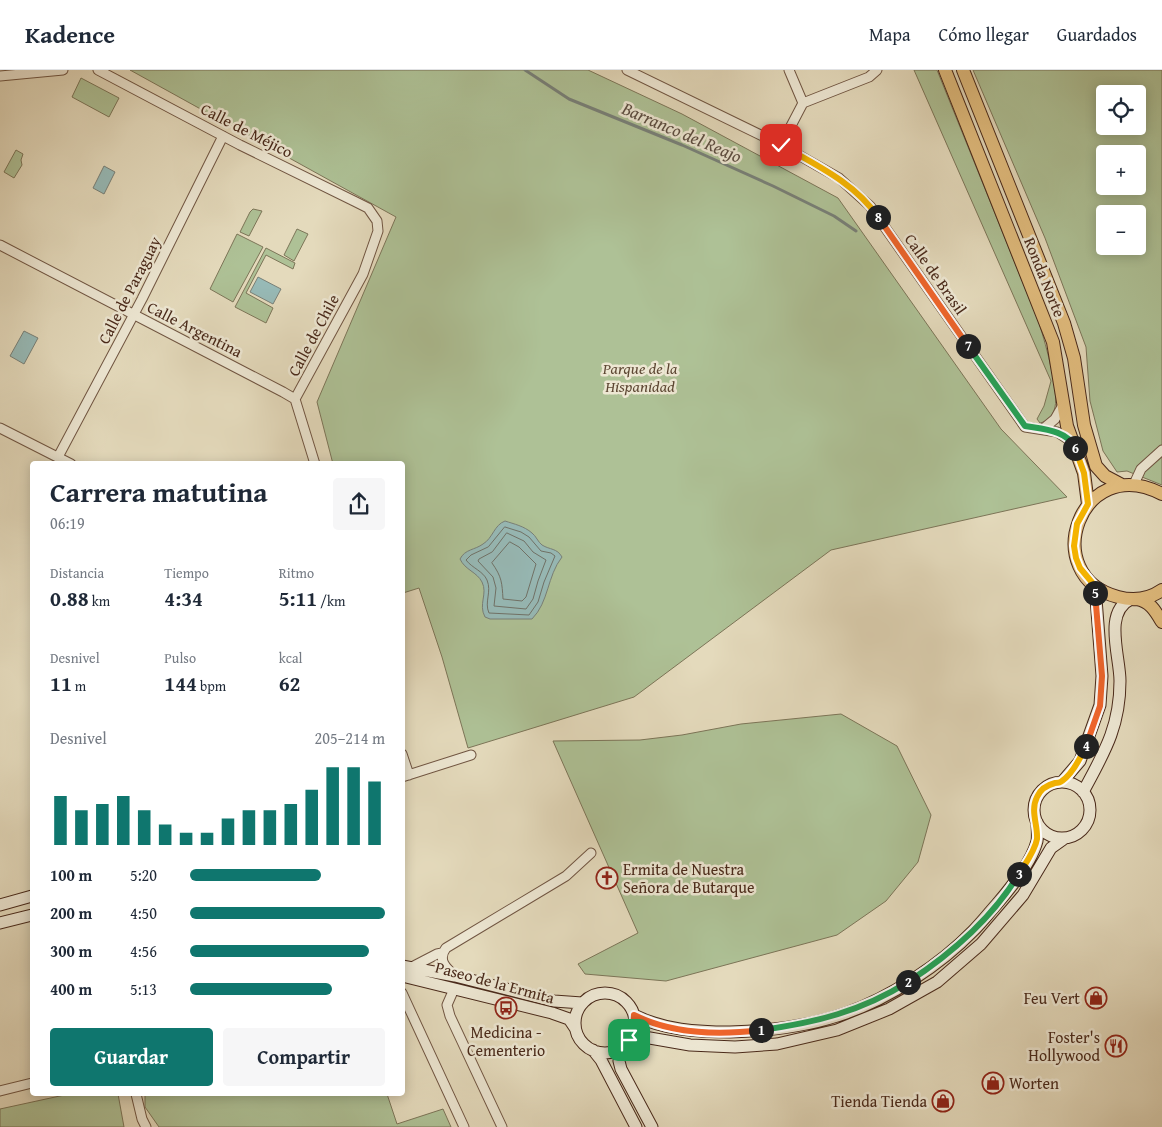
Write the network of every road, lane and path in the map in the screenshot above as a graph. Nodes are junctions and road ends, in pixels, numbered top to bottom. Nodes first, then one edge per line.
1 (64, 70) edge
2 (98, 70) edge
3 (627, 70) edge
4 (789, 70) edge
5 (877, 70) edge
6 (944, 70) edge
7 (963, 70) edge
8 (640, 73) edge
9 (0, 76) edge
10 (803, 103) junction
11 (223, 136) junction
12 (781, 145) junction
13 (377, 222) joint
14 (0, 245) edge
15 (133, 314) junction
16 (296, 400) junction
17 (1063, 405) junction
18 (0, 428) edge
19 (1042, 429) junction
20 (1073, 443) junction
21 (1162, 450) edge
22 (58, 457) junction
23 (65, 461) edge
24 (314, 461) edge
25 (1128, 484) junction
26 (1162, 494) edge
27 (1088, 504) junction
28 (1095, 586) junction
29 (1162, 590) edge
30 (1134, 599) junction
31 (1162, 622) edge
32 (471, 755) dead end
33 (406, 776) edge
34 (1062, 782) junction
35 (1083, 792) junction
36 (1037, 822) junction
37 (1065, 838) junction
38 (592, 853) dead end
39 (30, 897) edge
40 (0, 905) edge
41 (30, 916) edge
42 (0, 923) edge
43 (442, 953) junction
44 (407, 972) edge
45 (455, 976) junction
46 (454, 989) junction
47 (405, 994) edge
48 (405, 998) edge
49 (582, 1003) junction
50 (634, 1015) junction
51 (575, 1028) junction
52 (627, 1043) junction
53 (593, 1050) junction
54 (30, 1084) edge
55 (0, 1091) edge
56 (136, 1096) edge
57 (146, 1127) edge
58 (464, 1127) edge
59 (502, 1127) edge
60 (636, 1127) edge
61 (652, 1127) edge

1 - 9 street
2 - 11 street, Calle de Méjico
3 - 8 street, Calle de Brasil
4 - 10 street
5 - 10 street
6 - 17 main road, Ronda Norte
7 - 25 main road, Ronda Norte
8 - 12 street, Calle de Brasil
10 - 12 street
11 - 13 street, Calle de Méjico
11 - 15 street, Calle de Paraguay
12 - 19 street, Calle de Brasil
13 - 16 street, Calle de Chile
14 - 15 street, Calle Argentina
15 - 16 street, Calle Argentina
15 - 22 street, Calle de Paraguay
16 - 24 street, Calle de Chile
17 - 19 street
17 - 20 main road, Ronda Norte
18 - 22 street
19 - 20 street, Calle de Brasil
20 - 27 main road, Ronda Norte
21 - 25 street
22 - 23 street
25 - 26 main road, Ronda Norte
25 - 27 main road
27 - 28 main road
28 - 30 main road
28 - 34 main road
29 - 30 main road
30 - 31 main road
30 - 35 main road
32 - 33 street
34 - 35 main road
34 - 36 main road
35 - 37 main road
36 - 37 main road
36 - 50 main road
37 - 52 main road
38 - 43 street, Paseo de la Ermita
39 - 40 main road
41 - 42 main road
43 - 44 street, Paseo de la Ermita
43 - 45 street, Paseo de la Ermita
44 - 45 main road, Paseo de la Ermita
44 - 46 main road, Paseo de la Ermita
44 - 47 street
45 - 49 main road, Paseo de la Ermita
46 - 51 main road, Paseo de la Ermita
46 - 59 street
48 - 58 street
49 - 50 main road
49 - 51 main road
50 - 52 main road
51 - 53 main road
52 - 53 main road
52 - 61 main road
53 - 60 main road
54 - 55 street
56 - 57 street

